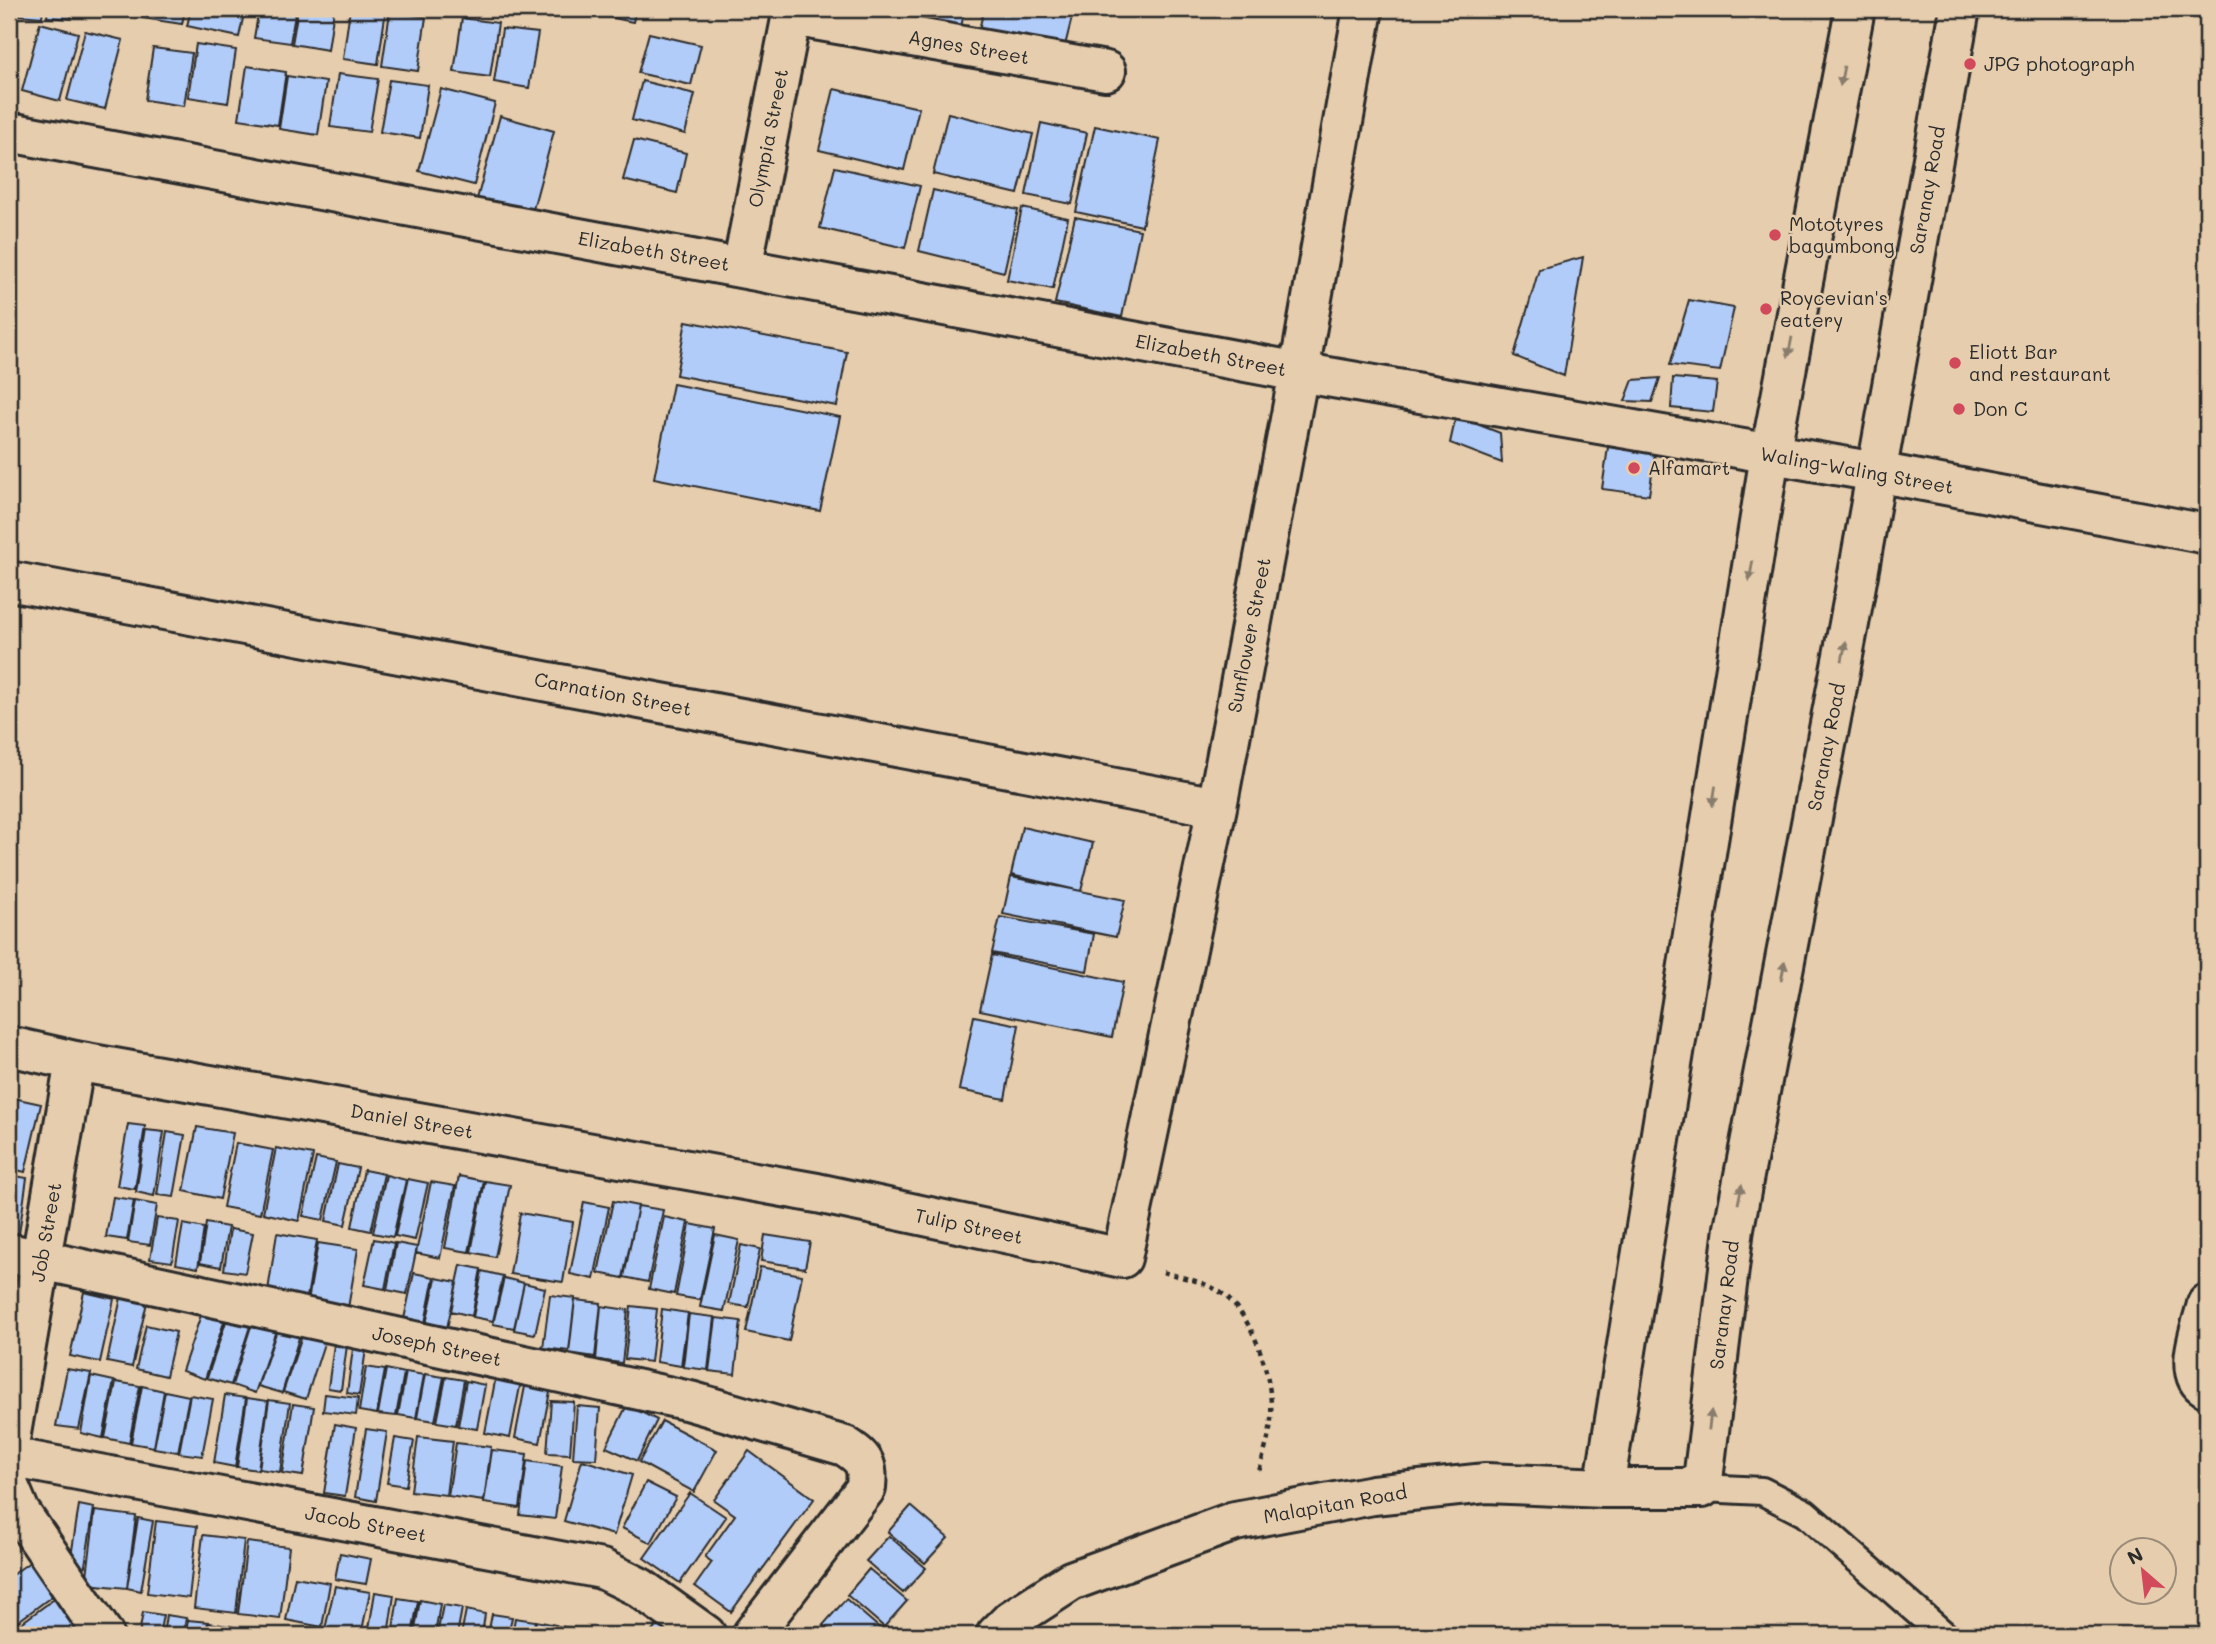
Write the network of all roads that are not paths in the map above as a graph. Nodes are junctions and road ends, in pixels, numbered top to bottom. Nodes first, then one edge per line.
1 (1363, 9) edge
2 (1855, 9) edge
3 (1961, 9) edge
4 (792, 12) edge
5 (1106, 71) dead end
6 (9, 132) edge
7 (742, 268) junction
8 (1299, 372) junction
9 (1770, 455) junction
10 (1876, 472) junction
11 (2207, 534) edge
12 (9, 581) edge
13 (1217, 807) junction
14 (9, 1046) edge
15 (75, 1061) junction
16 (817, 1193) joint
17 (25, 1256) edge
18 (1122, 1258) joint
19 (2207, 1304) edge
20 (2207, 1388) edge
21 (9, 1444) edge
22 (9, 1457) edge
23 (9, 1486) edge
24 (1604, 1488) junction
25 (1702, 1488) junction
26 (104, 1635) edge
27 (706, 1635) edge
28 (752, 1635) edge
29 (996, 1635) edge
30 (1944, 1635) edge

1 - 8 street, Sunflower Street
2 -> 9 street
3 - 10 street, Saranay Road
4 - 5 street, Agnes Street
4 - 7 street, Olympia Street
6 - 7 street, Elizabeth Street
7 - 8 street, Elizabeth Street
8 - 9 street, Waling-Waling Street
8 - 13 street, Sunflower Street
9 - 10 street, Waling-Waling Street
9 -> 24 street
10 - 11 street, Waling-Waling Street
25 -> 10 street, Saranay Road
12 - 13 street, Carnation Street
13 - 18 street, Sunflower Street
14 - 15 street, Daniel Street
15 - 16 street, Daniel Street
15 - 17 street, Job Street
16 - 18 street, Tulip Street
17 - 21 street, Job Street
17 - 28 street, Joseph Street
19 - 20 street
22 - 27 street, Jacob Street
23 - 26 street
24 - 25 street, Malapitan Road
24 - 29 street, Malapitan Road
25 - 30 lane

